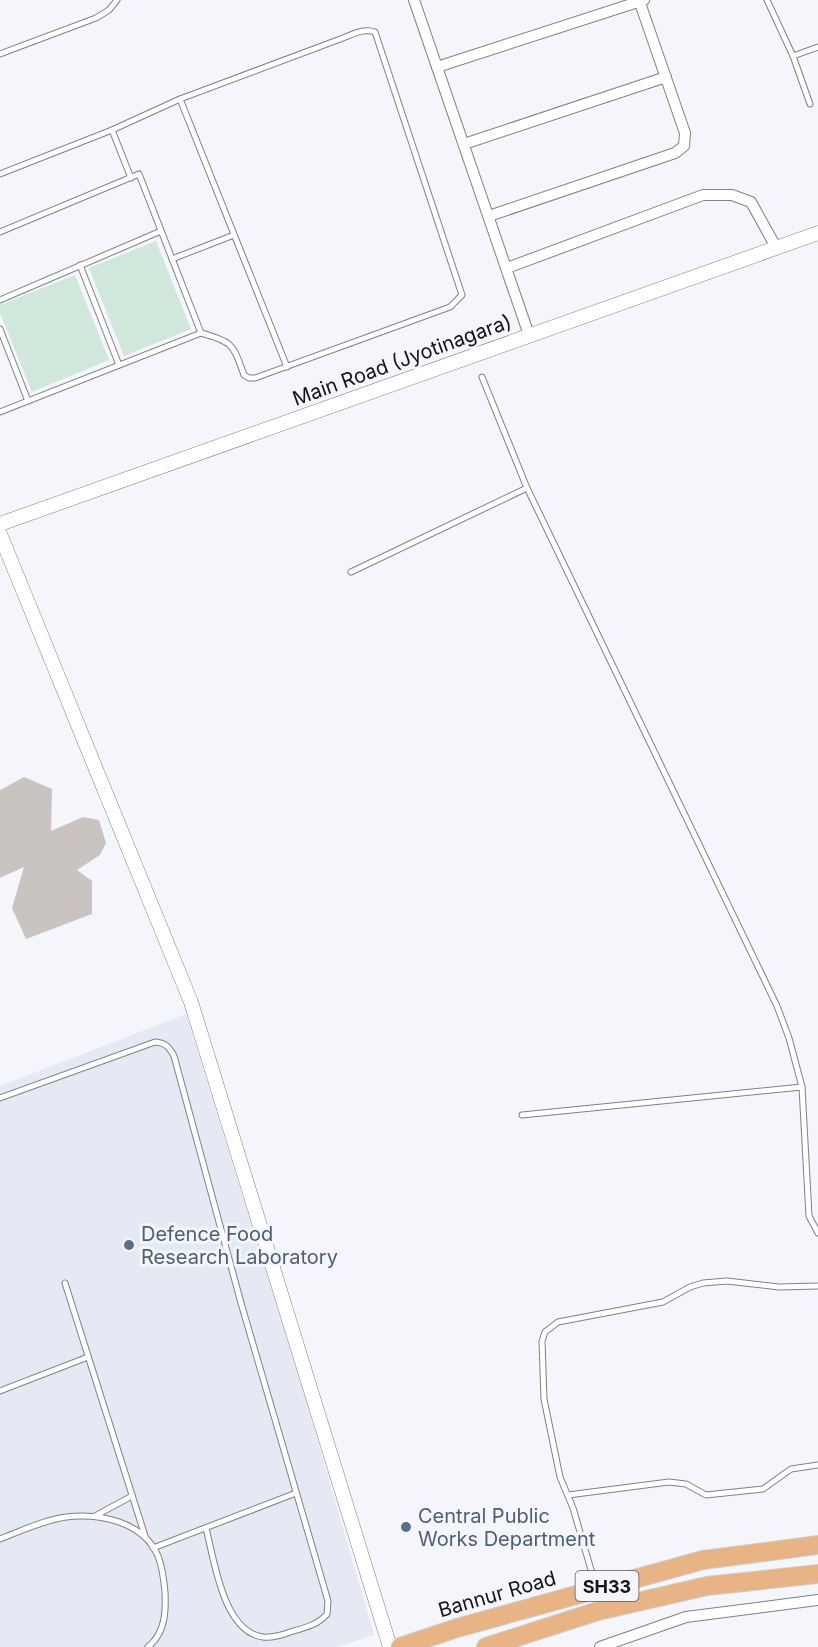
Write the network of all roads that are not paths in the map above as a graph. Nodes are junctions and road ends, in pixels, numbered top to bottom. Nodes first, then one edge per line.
1 (117, 0) edge
2 (414, 0) edge
3 (767, 0) edge
4 (641, 1) edge
5 (818, 47) edge
6 (0, 54) edge
7 (793, 56) junction
8 (437, 67) junction
9 (666, 77) junction
10 (180, 99) junction
11 (810, 104) dead end
12 (112, 130) junction
13 (464, 144) junction
14 (0, 174) edge
15 (131, 178) junction
16 (489, 216) junction
17 (161, 231) junction
18 (0, 232) edge
19 (818, 233) edge
20 (234, 235) junction
21 (777, 249) junction
22 (172, 259) junction
23 (80, 265) junction
24 (507, 268) junction
25 (0, 300) edge
26 (0, 329) edge
27 (201, 333) junction
28 (530, 335) junction
29 (119, 365) junction
30 (287, 367) junction
31 (482, 377) dead end
32 (28, 401) junction
33 (0, 412) edge
34 (527, 488) junction
35 (0, 524) edge
36 (0, 534) edge
37 (351, 572) dead end
38 (802, 1088) junction
39 (0, 1098) edge
40 (522, 1115) dead end
41 (818, 1233) edge
42 (64, 1283) dead end
43 (818, 1286) edge
44 (88, 1357) junction
45 (0, 1391) edge
46 (818, 1466) edge
47 (296, 1493) junction
48 (568, 1495) junction
49 (132, 1496) junction
50 (95, 1516) junction
51 (206, 1528) junction
52 (145, 1536) junction
53 (0, 1539) edge
54 (818, 1545) edge
55 (153, 1548) junction
56 (818, 1574) edge
57 (597, 1589) junction
58 (818, 1600) edge
59 (422, 1644) edge
60 (148, 1647) edge
61 (390, 1647) edge
62 (400, 1647) edge
63 (486, 1647) edge
64 (600, 1647) edge

1 - 6 lane
2 - 8 street
3 - 7 lane
4 - 8 street
4 - 9 street
5 - 7 lane
7 - 11 lane
8 - 13 street
9 - 13 street
9 - 16 street
10 - 12 lane
10 - 20 lane
10 - 30 lane
12 - 14 lane
12 - 15 lane
13 - 16 street
15 - 17 lane
15 - 18 lane
16 - 24 street
17 - 22 lane
17 - 23 lane
19 - 21 street, Main Road (Jyotinagara)
20 - 22 lane
20 - 30 lane
21 - 24 street
21 - 28 street, Main Road (Jyotinagara)
22 - 27 lane
23 - 25 lane
23 - 29 lane
24 - 28 street
26 - 32 lane
27 - 29 lane
27 - 30 lane
28 - 35 street, Main Road (Jyotinagara)
29 - 32 lane
31 - 34 lane
32 - 33 lane
34 - 37 lane
34 - 38 lane
36 - 61 street
38 - 40 lane
38 - 41 lane
39 - 47 lane
42 - 44 lane
43 - 48 lane
44 - 45 lane
44 - 49 lane
46 - 48 lane
47 - 51 lane
47 - 51 lane
48 - 57 lane
49 - 50 lane
49 - 52 lane
50 - 52 lane
50 - 53 lane
51 - 55 lane
52 - 55 lane
54 - 57 main road, Bannur Road / SH33
55 - 60 lane
56 - 63 main road
57 - 59 main road, Bannur Road / SH33
58 - 64 street
59 - 62 main road, Bannur Road / SH33

